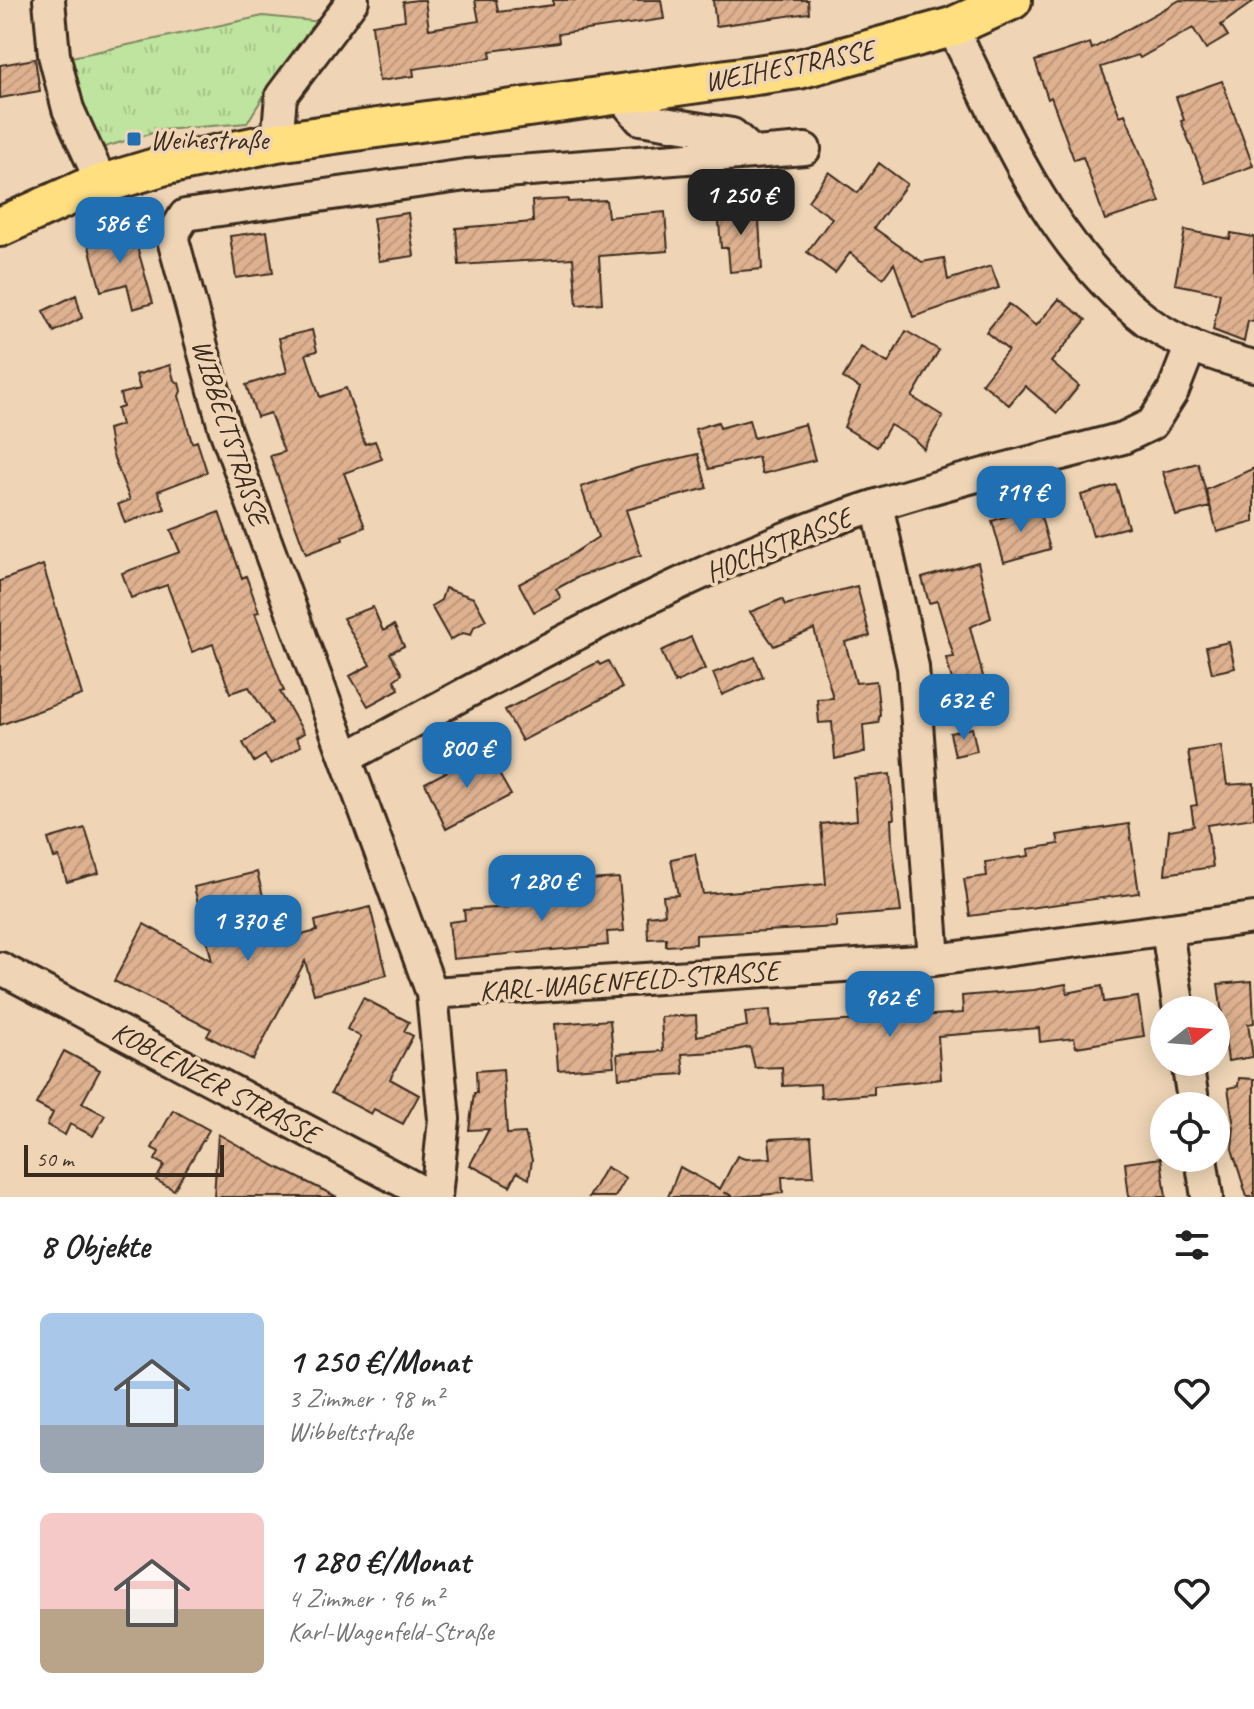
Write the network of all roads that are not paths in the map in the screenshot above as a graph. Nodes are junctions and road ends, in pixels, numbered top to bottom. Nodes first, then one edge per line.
1 (49, 0) edge
2 (353, 0) edge
3 (1012, 0) edge
4 (952, 27) junction
5 (620, 95) junction
6 (277, 142) junction
7 (805, 149) dead end
8 (752, 152) junction
9 (102, 184) junction
10 (0, 227) edge
11 (1191, 345) junction
12 (1254, 366) edge
13 (877, 505) junction
14 (346, 758) junction
15 (1254, 918) edge
16 (1167, 930) junction
17 (934, 960) junction
18 (0, 968) edge
19 (432, 993) junction
20 (1177, 996) edge
21 (1203, 1172) edge
22 (434, 1197) edge
23 (1207, 1197) edge

1 - 9 street
2 - 6 street
3 - 4 main road, WEIHESTRASSE
4 - 5 main road, WEIHESTRASSE
4 - 11 street
5 - 6 main road, WEIHESTRASSE
5 - 8 street
6 - 9 main road, WEIHESTRASSE
7 - 8 street, WIBBELTSTRASSE
8 - 14 street, WIBBELTSTRASSE
9 - 10 main road, WEIHESTRASSE
11 - 12 street
11 - 13 street, HOCHSTRASSE
13 - 14 street, HOCHSTRASSE
13 - 17 street
14 - 19 street, WIBBELTSTRASSE
15 - 16 street, KARL-WAGENFELD-STRASSE
16 - 17 street, KARL-WAGENFELD-STRASSE
16 - 20 street
17 - 19 street, KARL-WAGENFELD-STRASSE
18 - 22 street, KOBLENZER STRASSE
19 - 22 street, WIBBELTSTRASSE
21 - 23 street

